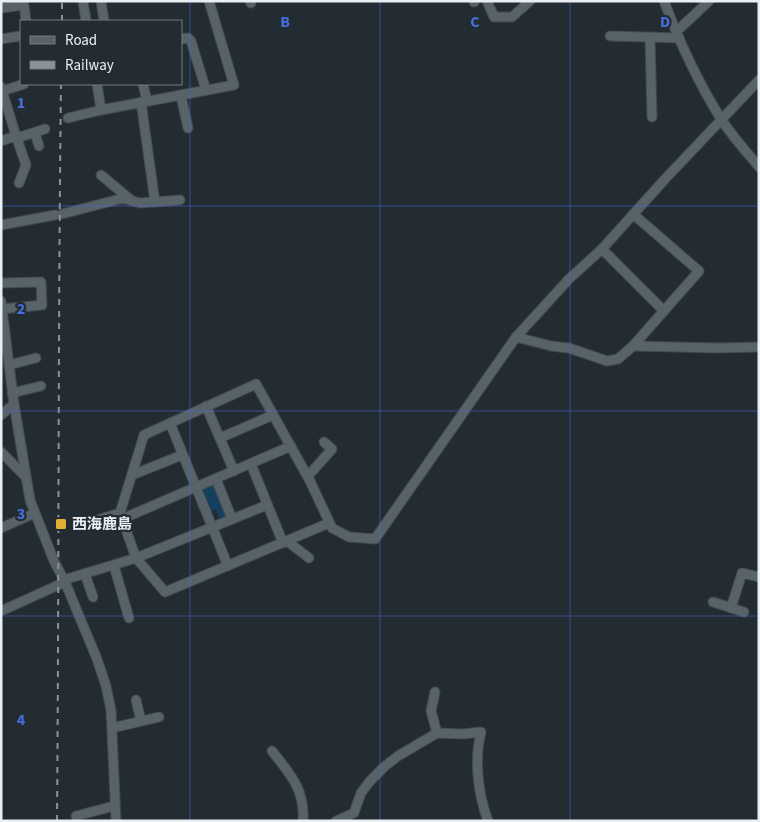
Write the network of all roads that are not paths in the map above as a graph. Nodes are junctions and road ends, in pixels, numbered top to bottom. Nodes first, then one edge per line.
1 (83, 1) edge
2 (101, 1) edge
3 (209, 1) edge
4 (487, 1) edge
5 (530, 1) edge
6 (664, 1) edge
7 (709, 1) edge
8 (1, 8) edge
9 (26, 20) edge
10 (86, 20) edge
11 (104, 20) edge
12 (678, 35) junction
13 (20, 36) edge
14 (610, 36) dead end
15 (650, 37) junction
16 (1, 39) edge
17 (182, 39) edge
18 (759, 80) edge
19 (20, 85) edge
20 (97, 85) edge
21 (143, 85) edge
22 (2, 89) edge
23 (206, 90) junction
24 (181, 96) junction
25 (144, 101) junction
26 (101, 110) junction
27 (652, 117) dead end
28 (68, 118) dead end
29 (722, 120) junction
30 (188, 128) dead end
31 (45, 129) dead end
32 (35, 132) junction
33 (16, 136) junction
34 (1, 141) edge
35 (39, 146) dead end
36 (759, 167) edge
37 (102, 175) dead end
38 (19, 183) dead end
39 (180, 200) dead end
40 (132, 201) junction
41 (155, 202) junction
42 (633, 214) junction
43 (1, 225) edge
44 (602, 249) junction
45 (1, 283) edge
46 (2, 305) edge
47 (664, 311) junction
48 (516, 337) junction
49 (633, 346) junction
50 (759, 347) edge
51 (36, 358) dead end
52 (9, 364) junction
53 (41, 386) dead end
54 (12, 393) junction
55 (14, 404) junction
56 (206, 406) junction
57 (1, 415) edge
58 (273, 415) junction
59 (170, 423) junction
60 (220, 438) junction
61 (324, 442) dead end
62 (291, 446) junction
63 (1, 452) edge
64 (182, 456) junction
65 (251, 464) junction
66 (234, 471) junction
67 (132, 475) junction
68 (25, 476) junction
69 (308, 476) junction
70 (216, 478) junction
71 (196, 487) junction
72 (267, 505) junction
73 (35, 513) junction
74 (121, 516) junction
75 (232, 519) junction
76 (329, 523) junction
77 (84, 524) dead end
78 (212, 527) junction
79 (1, 528) edge
80 (285, 542) junction
81 (136, 558) junction
82 (309, 558) dead end
83 (114, 566) junction
84 (228, 566) junction
85 (85, 574) junction
86 (759, 577) edge
87 (65, 582) junction
88 (93, 598) dead end
89 (714, 602) dead end
90 (731, 608) junction
91 (1, 611) edge
92 (744, 612) dead end
93 (129, 618) dead end
94 (435, 692) dead end
95 (136, 700) dead end
96 (159, 717) dead end
97 (141, 721) junction
98 (112, 728) junction
99 (437, 733) junction
100 (272, 751) dead end
101 (114, 806) junction
102 (76, 816) dead end
103 (116, 821) edge
104 (303, 821) edge
105 (336, 821) edge
106 (488, 821) edge

1 - 10 street
2 - 11 street
3 - 23 street
4 - 5 street
6 - 12 street
7 - 12 street
8 - 9 street
12 - 15 street
12 - 29 street
13 - 16 street
14 - 15 street
15 - 27 street
17 - 23 street
18 - 29 street
19 - 22 street
20 - 26 street
21 - 25 street
22 - 33 street
23 - 24 street
24 - 25 street
24 - 30 street
25 - 26 street
25 - 41 street
26 - 28 street
29 - 36 street
29 - 42 street
31 - 32 street
32 - 33 street
32 - 35 street
33 - 34 street
33 - 38 street
37 - 40 street
39 - 41 street
40 - 41 street
40 - 43 street
42 - 44 street
42 - 47 street
44 - 47 street
44 - 48 street
45 - 46 street
46 - 52 street
47 - 49 street
48 - 49 street
48 - 76 street
49 - 50 street
51 - 52 street
52 - 54 street
53 - 54 street
54 - 55 street
55 - 57 street
55 - 68 street
56 - 58 street
56 - 59 street
56 - 60 street
58 - 60 street
58 - 62 street
59 - 64 street
59 - 67 street
60 - 66 street
61 - 69 street
62 - 65 street
62 - 69 street
63 - 68 street
64 - 67 street
64 - 71 street
65 - 66 street
65 - 72 street
66 - 70 street
67 - 74 street
68 - 73 street
69 - 76 street
70 - 71 street
70 - 75 street
71 - 74 street
71 - 78 street
72 - 75 street
72 - 80 street
73 - 79 street
73 - 87 street
74 - 77 street
74 - 81 street
75 - 78 street
76 - 80 street
78 - 81 street
78 - 84 street
80 - 82 street
80 - 84 street
81 - 83 street
81 - 84 street
83 - 85 street
83 - 93 street
85 - 87 street
85 - 88 street
86 - 90 street
87 - 91 street
87 - 98 street
89 - 90 street
90 - 92 street
94 - 99 street
95 - 97 street
96 - 97 street
97 - 98 street
98 - 101 street
99 - 105 street
99 - 106 street
100 - 104 street
101 - 102 street
101 - 103 street

